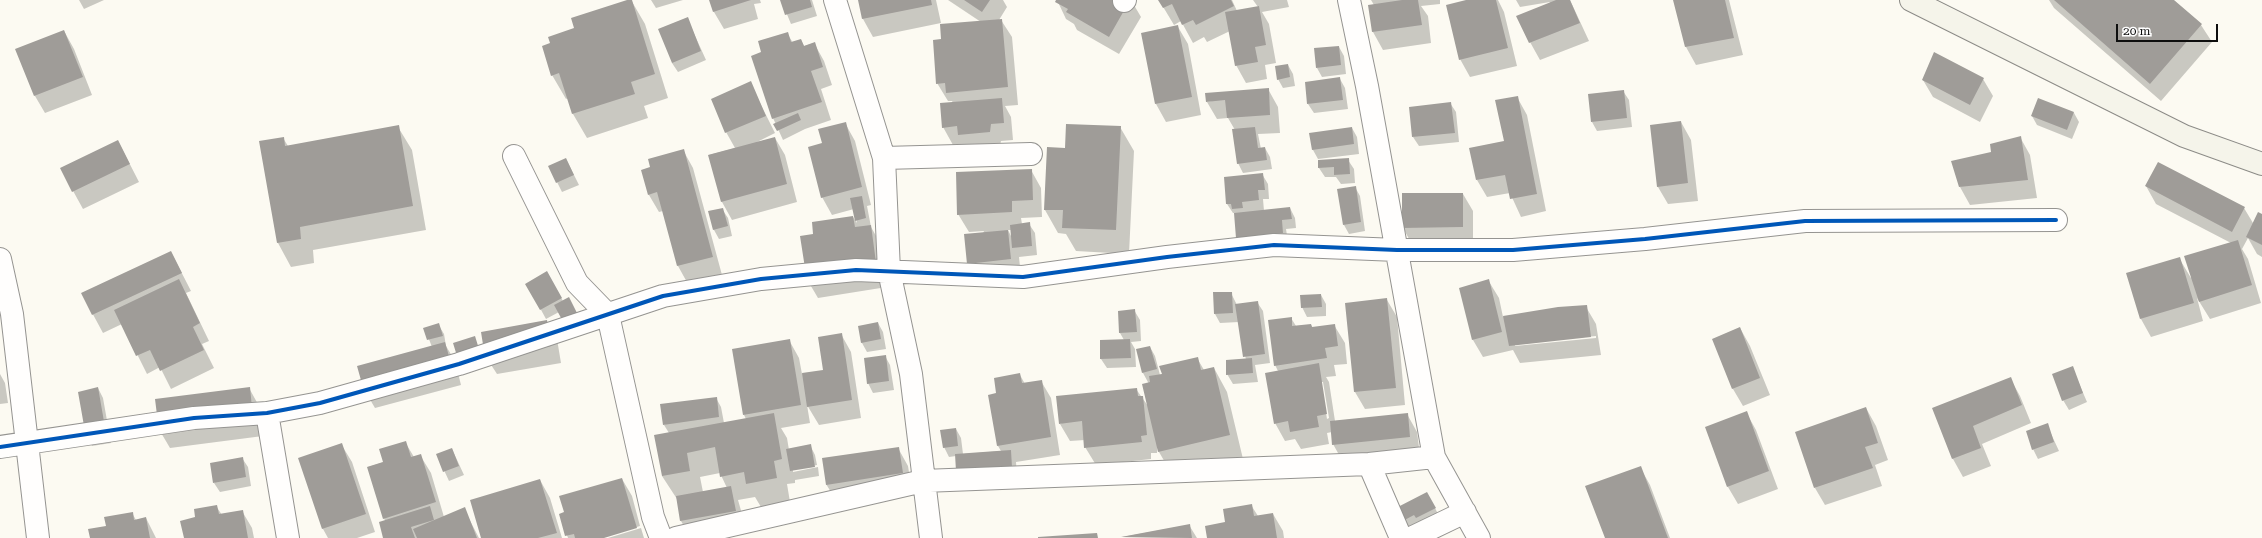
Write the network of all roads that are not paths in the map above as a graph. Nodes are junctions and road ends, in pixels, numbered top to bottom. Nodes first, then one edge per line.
1 (835, 0) edge
2 (1349, 0) edge
3 (1911, 0) edge
4 (1031, 154) dead end
5 (514, 156) dead end
6 (884, 158) junction
7 (2262, 164) edge
8 (2056, 220) dead end
9 (1397, 250) junction
10 (0, 259) edge
11 (889, 272) junction
12 (608, 315) junction
13 (267, 413) junction
14 (27, 445) junction
15 (0, 448) edge
16 (1434, 457) junction
17 (1369, 464) junction
18 (923, 481) junction
19 (1465, 512) junction
20 (38, 538) edge
21 (288, 538) edge
22 (661, 538) edge
23 (676, 538) edge
24 (931, 538) edge
25 (1401, 538) edge
26 (1411, 538) edge
27 (1479, 538) edge

1 - 6 street
2 - 9 street
3 - 7 main road
4 - 6 street
5 - 12 street
6 - 11 street
8 - 9 street
9 - 11 street
9 - 16 street
10 - 14 street
11 - 12 street
11 - 18 street
12 - 13 street
12 - 22 street
13 - 14 street
13 - 21 street
14 - 15 street
14 - 20 street
16 - 17 street
16 - 19 street
17 - 18 street
17 - 25 street
18 - 23 street
18 - 24 street
19 - 26 street
19 - 27 street

